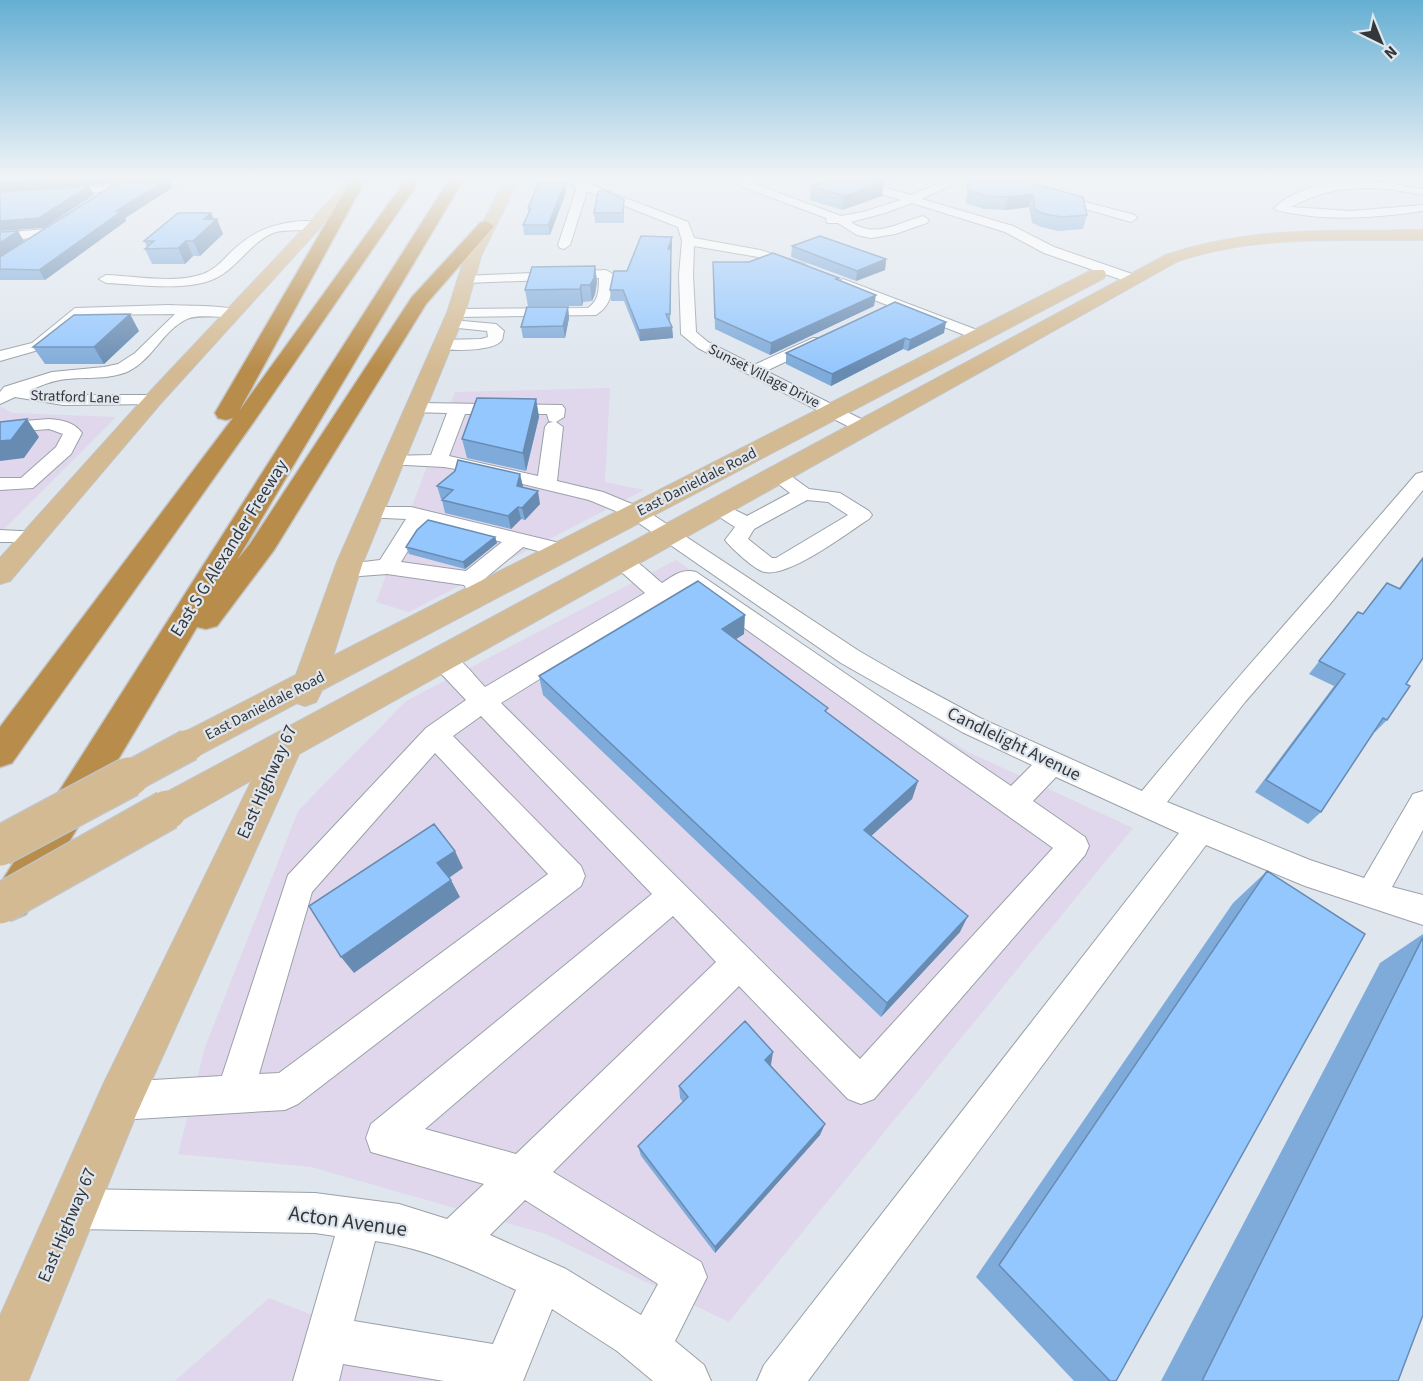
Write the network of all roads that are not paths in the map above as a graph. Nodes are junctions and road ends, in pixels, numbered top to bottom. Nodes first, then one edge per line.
1 (35, 241) edge
2 (249, 241) edge
3 (300, 241) edge
4 (323, 241) edge
5 (370, 241) edge
6 (418, 241) edge
7 (472, 241) edge
8 (479, 241) edge
9 (565, 241) edge
10 (688, 241) edge
11 (690, 241) edge
12 (1033, 241) edge
13 (1224, 241) edge
14 (564, 245) dead end
15 (28, 246) edge
16 (1122, 269) junction
17 (814, 272) edge
18 (106, 279) dead end
19 (466, 279) junction
20 (835, 280) edge
21 (897, 304) junction
22 (196, 312) junction
23 (234, 312) junction
24 (876, 313) edge
25 (449, 328) junction
26 (835, 333) edge
27 (980, 336) junction
28 (0, 356) edge
29 (753, 371) junction
30 (910, 372) junction
31 (940, 385) junction
32 (4, 391) edge
33 (153, 400) junction
34 (416, 408) junction
35 (458, 408) junction
36 (833, 412) junction
37 (863, 427) junction
38 (0, 428) edge
39 (394, 460) junction
40 (438, 461) junction
41 (777, 475) junction
42 (1423, 478) edge
43 (0, 484) edge
44 (547, 484) junction
45 (804, 494) junction
46 (717, 507) junction
47 (371, 513) junction
48 (637, 513) junction
49 (419, 515) junction
50 (747, 525) junction
51 (668, 535) junction
52 (0, 536) edge
53 (33, 537) junction
54 (519, 540) junction
55 (147, 552) junction
56 (559, 553) junction
57 (620, 561) junction
58 (768, 566) junction
59 (387, 567) junction
60 (347, 570) junction
61 (0, 575) edge
62 (738, 582) junction
63 (476, 586) junction
64 (661, 594) junction
65 (850, 657) junction
66 (442, 659) junction
67 (828, 675) junction
68 (309, 683) junction
69 (483, 701) junction
70 (435, 735) junction
71 (286, 745) junction
72 (105, 748) junction
73 (0, 753) edge
74 (1052, 763) junction
75 (1423, 803) edge
76 (1012, 804) junction
77 (1148, 806) junction
78 (1200, 829) junction
79 (0, 846) edge
80 (1371, 895) junction
81 (674, 896) junction
82 (0, 904) edge
83 (1423, 910) edge
84 (0, 920) edge
85 (740, 962) junction
86 (235, 1094) junction
87 (119, 1101) junction
88 (522, 1174) junction
89 (74, 1209) junction
90 (360, 1219) junction
91 (453, 1242) junction
92 (543, 1281) junction
93 (328, 1339) junction
94 (647, 1347) junction
95 (0, 1380) edge
96 (316, 1381) edge
97 (688, 1381) edge
98 (780, 1381) edge

1 - 15 street
2 - 18 street
3 - 23 main road
4 - 55 highway
5 - 55 highway
6 - 72 highway, East S G Alexander Freeway
7 - 72 highway
8 - 19 main road, East Highway 67
9 - 14 street
10 - 29 street, Sunset Village Drive
11 - 17 street
12 - 16 street
13 - 16 main road, East Danieldale Road
16 - 27 main road, East Danieldale Road
16 - 31 main road, East Danieldale Road
19 - 25 main road, East Highway 67
19 - 25 street
20 - 21 street
21 - 24 street
21 - 27 street
22 - 23 street
22 - 28 street
22 - 32 street
23 - 33 main road
25 - 34 main road, East Highway 67
26 - 29 street
27 - 30 main road, East Danieldale Road
29 - 36 street, Sunset Village Drive
30 - 31 main road
30 - 36 main road, East Danieldale Road
31 - 37 main road, East Danieldale Road
32 - 33 street, Stratford Lane
33 - 53 main road
34 - 35 street
34 - 39 main road, East Highway 67
35 - 40 street
35 - 44 street
36 - 37 street, Sunset Village Drive
36 - 48 main road, East Danieldale Road
37 - 41 main road, East Danieldale Road
38 - 43 street
39 - 40 street, Candlelight Avenue
39 - 47 main road, East Highway 67
40 - 44 street, Candlelight Avenue
41 - 45 street
41 - 46 main road, East Danieldale Road
42 - 77 street
44 - 48 street, Candlelight Avenue
45 - 50 street
45 - 58 street
46 - 50 street
46 - 51 main road, East Danieldale Road
47 - 49 street
47 - 60 main road, East Highway 67
48 - 51 street, Candlelight Avenue
48 - 56 main road, East Danieldale Road
49 - 54 street
49 - 59 street
50 - 58 street
51 - 57 main road, East Danieldale Road
51 - 62 street, Candlelight Avenue
52 - 53 street
53 - 61 main road
54 - 56 street
54 - 63 street
55 - 73 highway
56 - 63 main road, East Danieldale Road
56 - 66 main road
57 - 64 street
57 - 66 main road, East Danieldale Road
58 - 62 street
59 - 60 street
59 - 63 street
60 - 68 main road, East Highway 67
62 - 65 street, Candlelight Avenue
63 - 68 main road, East Danieldale Road
64 - 67 street
64 - 69 street
65 - 67 street
65 - 74 street, Candlelight Avenue
66 - 69 street
66 - 71 main road, East Danieldale Road
67 - 76 street
68 - 71 main road, East Highway 67
68 - 79 main road, East Danieldale Road, bridge
69 - 70 street
69 - 81 street
70 - 86 street
70 - 86 street
71 - 82 main road, East Danieldale Road, bridge
71 - 87 main road, East Highway 67
72 - 84 highway, East S G Alexander Freeway
74 - 76 street
74 - 77 street, Candlelight Avenue
75 - 80 street
76 - 85 street
77 - 78 street, Candlelight Avenue
78 - 80 street, Candlelight Avenue
78 - 98 street
80 - 83 street, Candlelight Avenue
81 - 85 street
81 - 88 street
85 - 88 street
86 - 87 street
87 - 89 main road, East Highway 67
88 - 91 street
88 - 94 street
89 - 90 street, Acton Avenue
89 - 95 main road, East Highway 67
90 - 91 street, Acton Avenue
90 - 93 street
91 - 92 street, Acton Avenue
92 - 93 street
92 - 94 street, Acton Avenue
93 - 96 street
94 - 97 street, Acton Avenue

